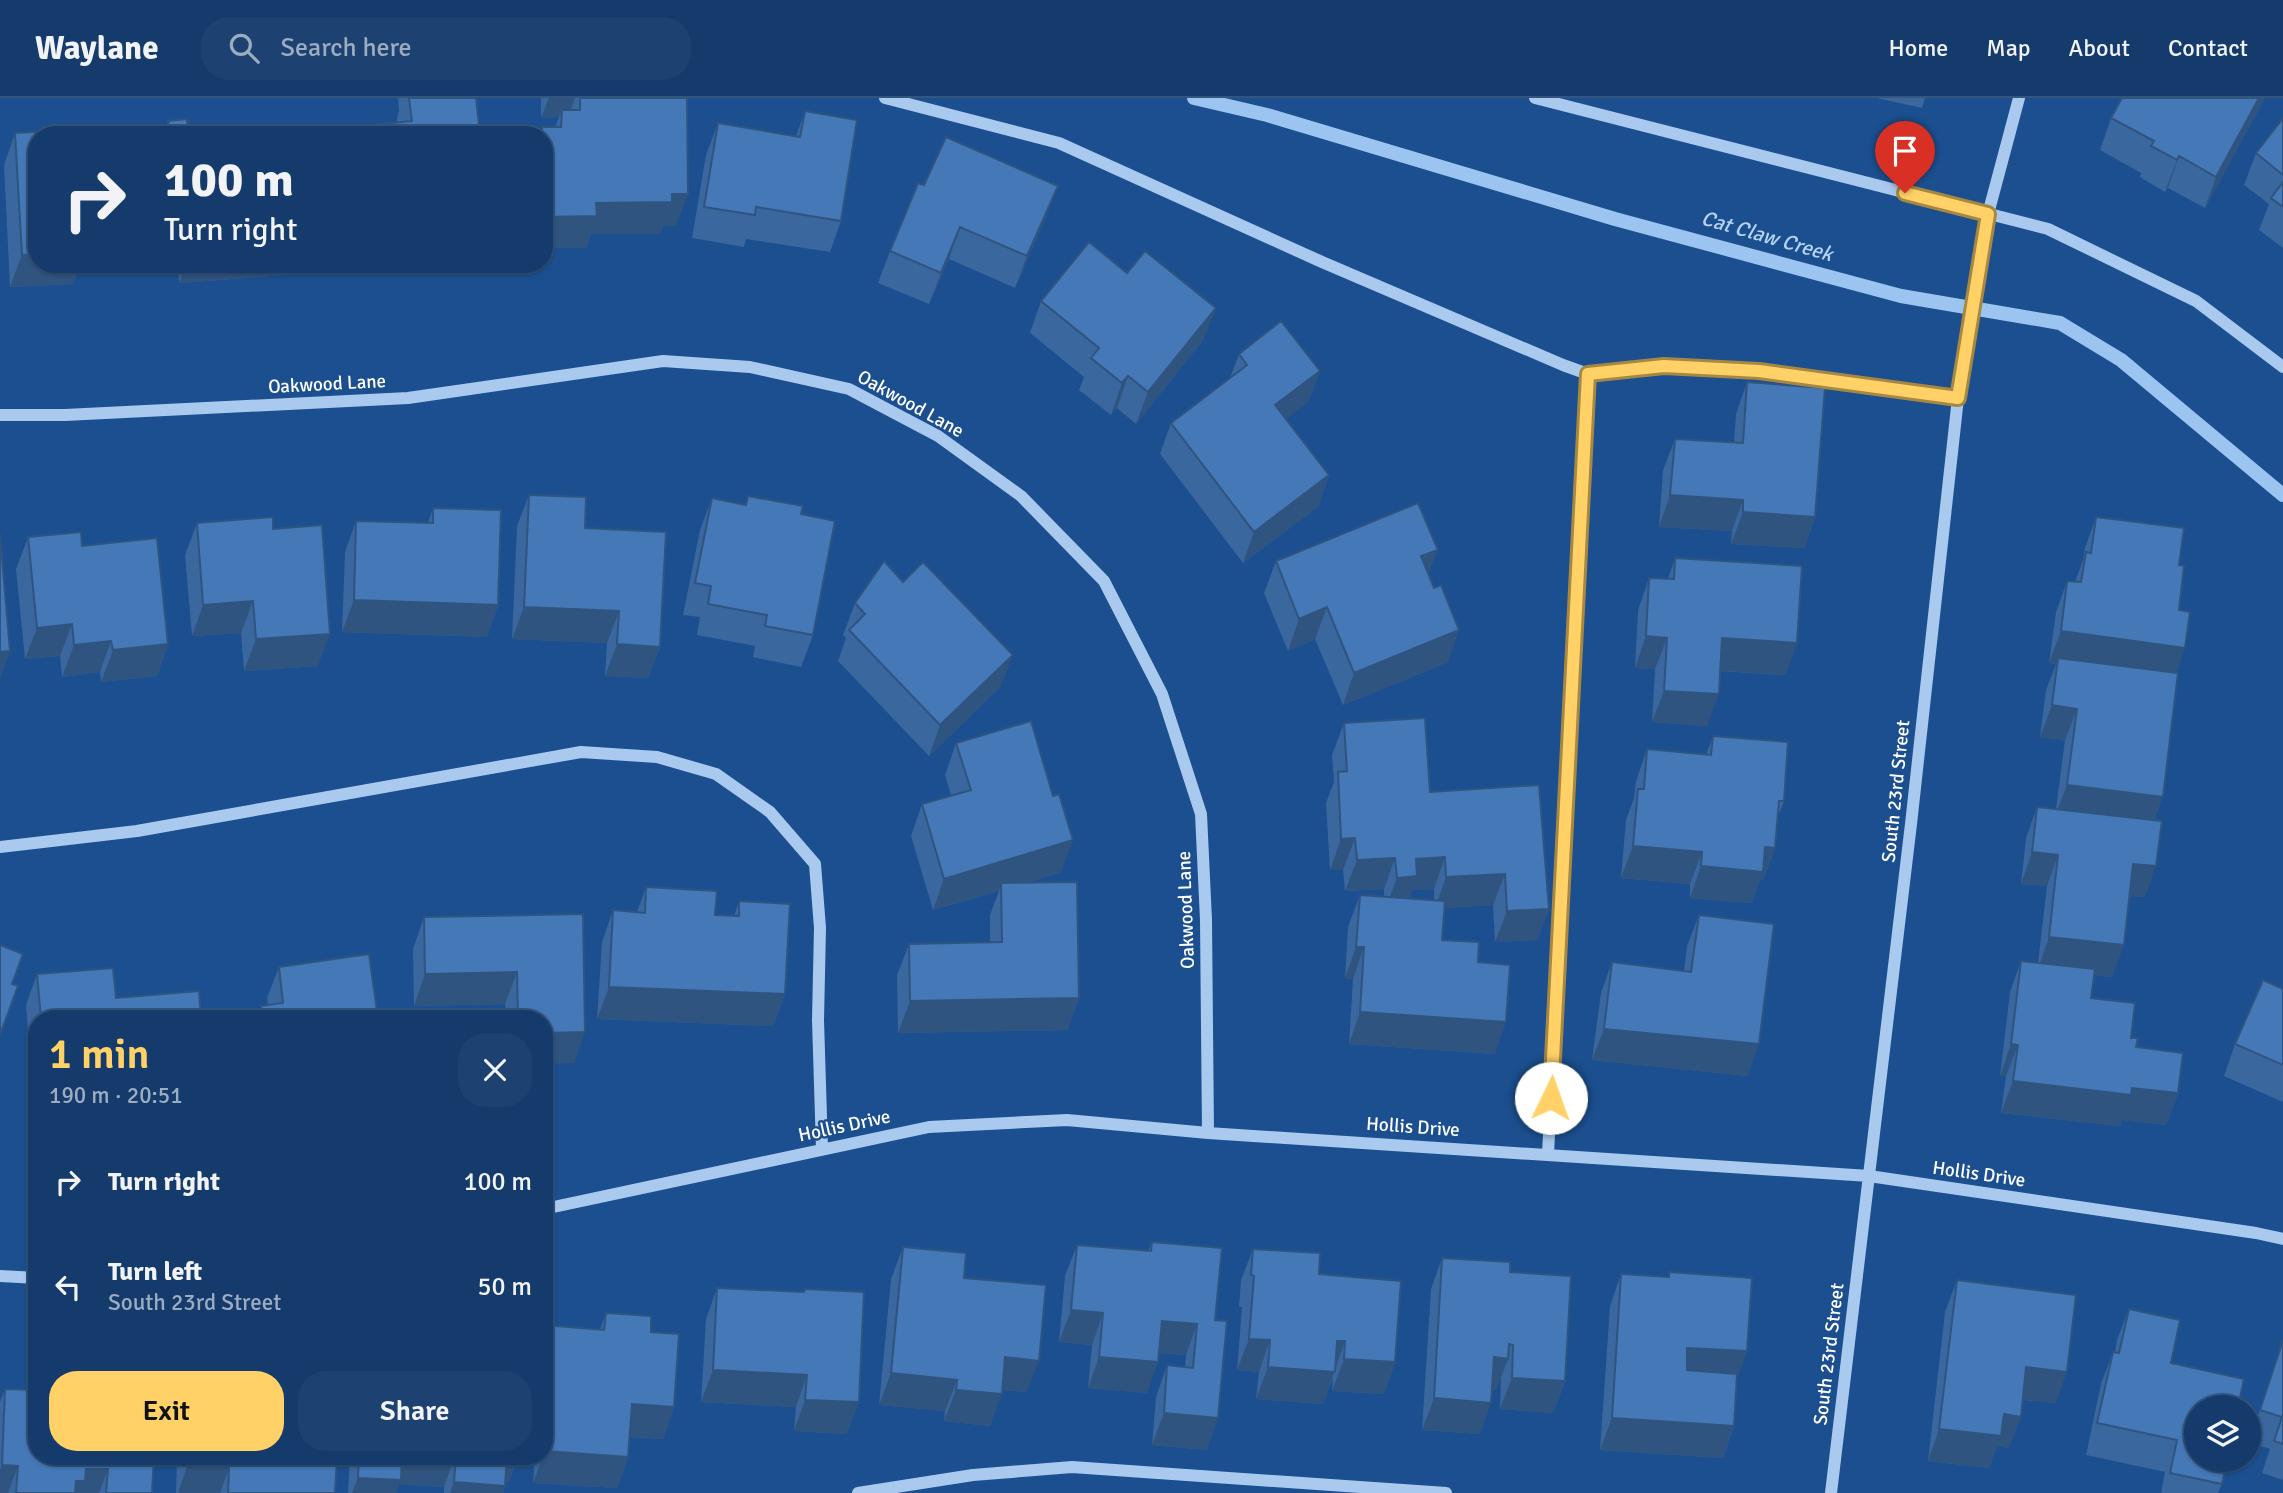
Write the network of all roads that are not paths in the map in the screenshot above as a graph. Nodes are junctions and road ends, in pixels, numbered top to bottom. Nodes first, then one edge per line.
1 (886, 98) edge
2 (1535, 98) edge
3 (2019, 98) edge
4 (1988, 214) junction
5 (2283, 366) edge
6 (1588, 374) junction
7 (1958, 398) junction
8 (0, 415) edge
9 (0, 847) edge
10 (1208, 1133) junction
11 (822, 1149) junction
12 (1548, 1154) junction
13 (1868, 1176) junction
14 (553, 1207) edge
15 (2283, 1239) edge
16 (0, 1276) edge
17 (28, 1278) edge
18 (858, 1493) edge
19 (1446, 1493) edge
20 (1831, 1493) edge

1 - 6 street
2 - 4 street
3 - 4 street, South 23rd Street
4 - 5 street
4 - 7 street, South 23rd Street
6 - 7 street
6 - 12 street
7 - 13 street, South 23rd Street
8 - 10 street, Oakwood Lane
9 - 11 street
10 - 11 street, Hollis Drive
10 - 12 street, Hollis Drive
11 - 14 street, Hollis Drive
12 - 13 street, Hollis Drive
13 - 15 street, Hollis Drive
13 - 20 street, South 23rd Street
16 - 17 street
18 - 19 street

